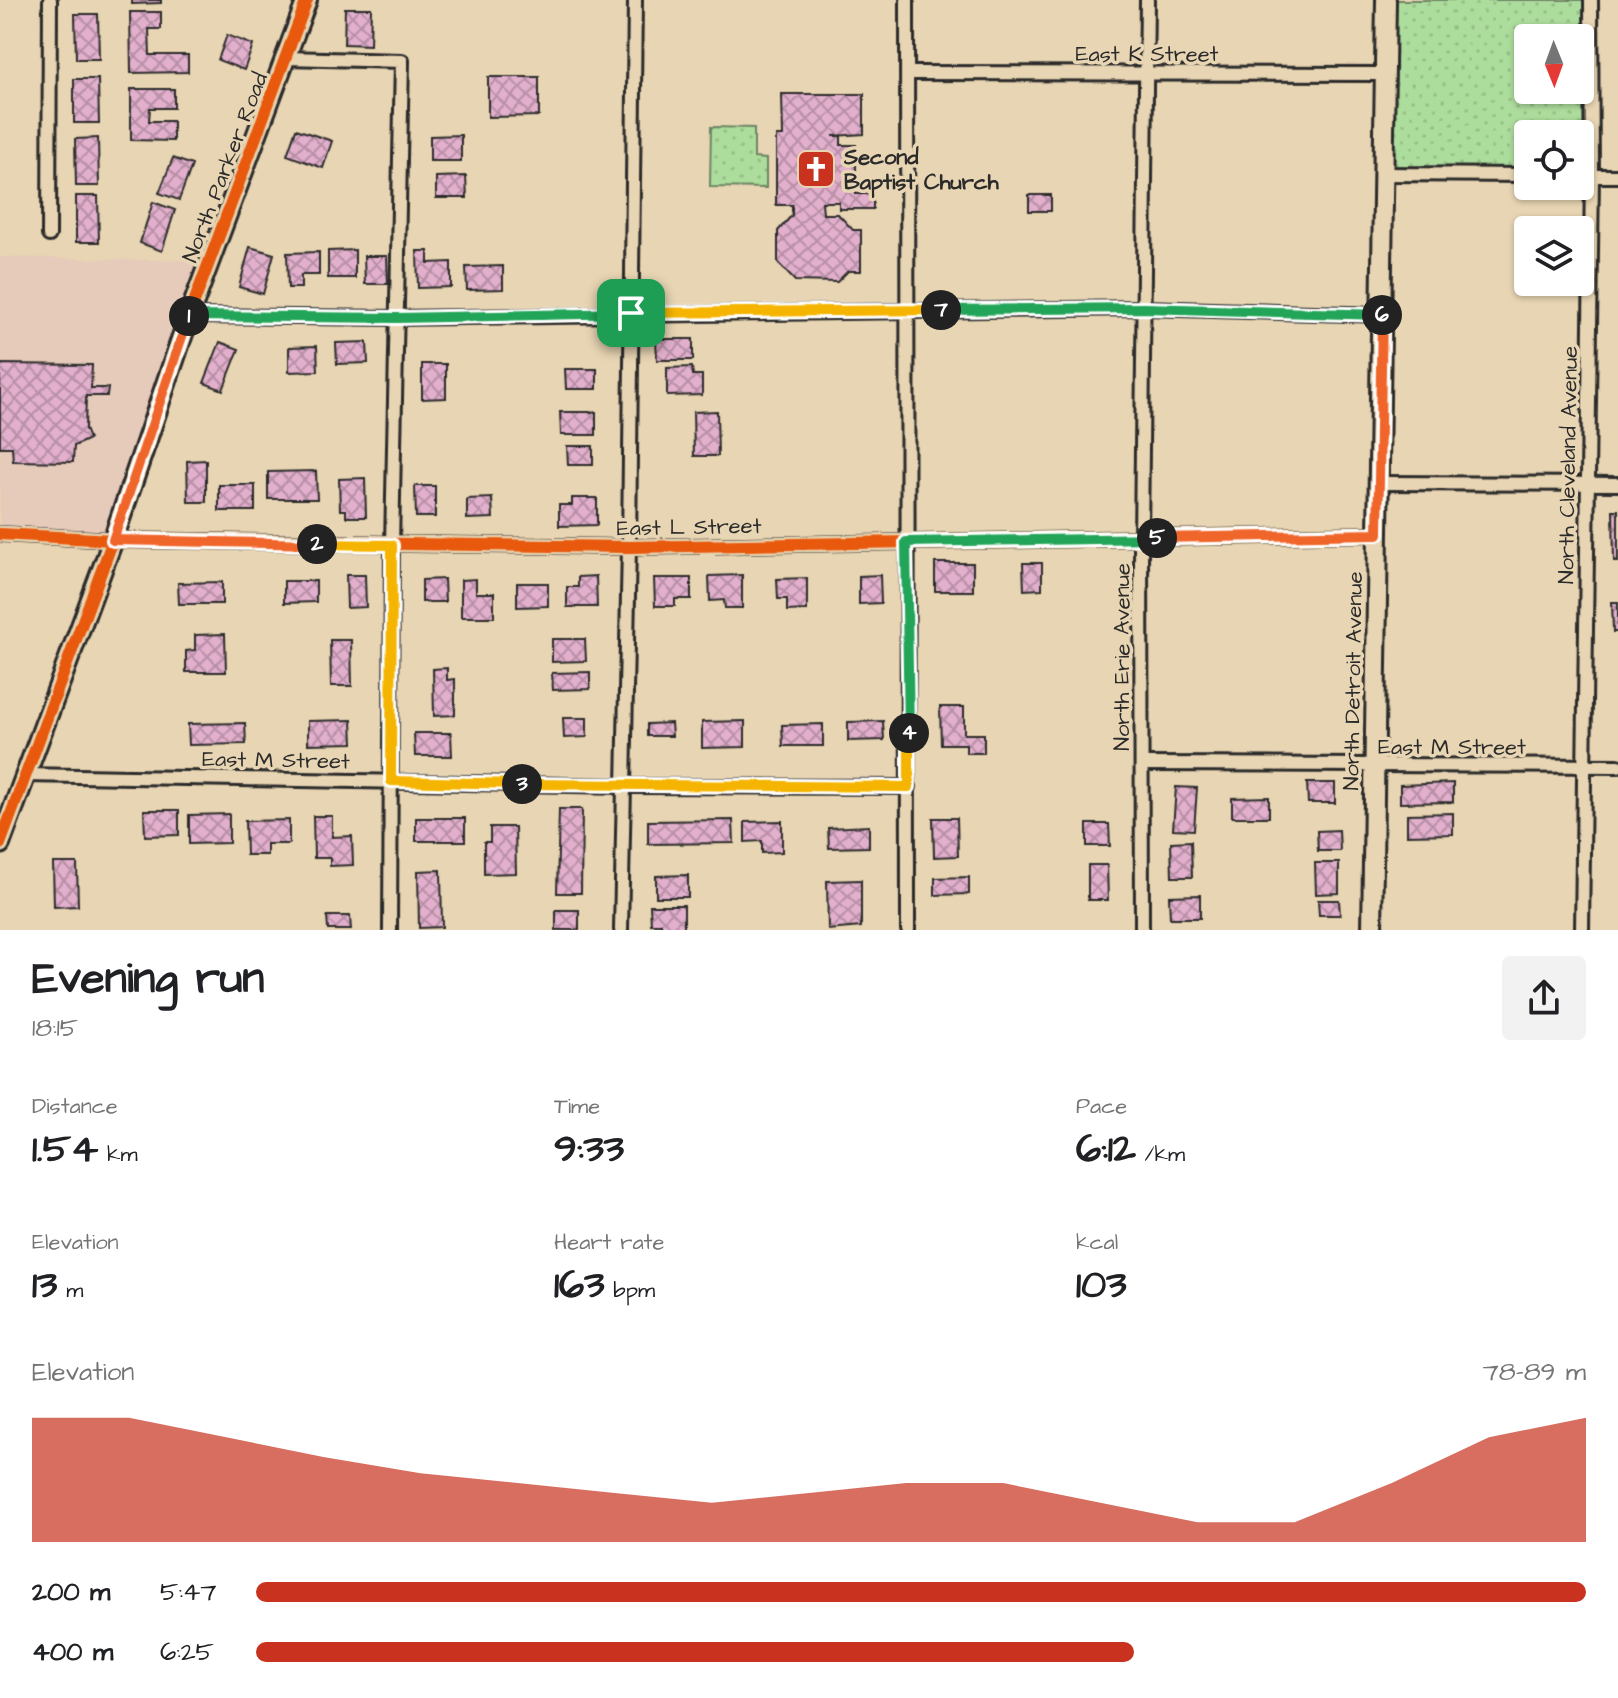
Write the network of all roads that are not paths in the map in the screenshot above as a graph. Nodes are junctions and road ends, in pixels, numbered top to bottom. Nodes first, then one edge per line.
1 (50, 0) edge
2 (307, 0) edge
3 (635, 0) edge
4 (907, 0) edge
5 (1147, 0) edge
6 (1386, 0) edge
7 (1591, 0) edge
8 (286, 58) junction
9 (909, 73) junction
10 (1145, 73) junction
11 (1384, 74) junction
12 (1588, 120) edge
13 (1382, 174) junction
14 (1514, 175) edge
15 (1594, 176) edge
16 (1618, 176) edge
17 (1586, 200) edge
18 (49, 235) dead end
19 (1145, 308) junction
20 (909, 310) junction
21 (631, 313) junction
22 (1383, 315) junction
23 (189, 316) junction
24 (397, 318) junction
25 (1379, 483) junction
26 (1586, 484) junction
27 (1618, 484) edge
28 (0, 534) edge
29 (1378, 534) junction
30 (1141, 539) junction
31 (113, 540) junction
32 (906, 542) junction
33 (392, 545) junction
34 (629, 547) junction
35 (1142, 764) junction
36 (1375, 765) junction
37 (1584, 766) junction
38 (1618, 766) edge
39 (25, 775) junction
40 (391, 781) junction
41 (624, 786) junction
42 (909, 787) junction
43 (0, 844) edge
44 (390, 930) edge
45 (621, 930) edge
46 (908, 930) edge
47 (1142, 930) edge
48 (1372, 930) edge
49 (1582, 930) edge

1 - 18 street
2 - 8 street, North Parker Road
3 - 21 street
4 - 9 street
5 - 10 street, North Erie Avenue
6 - 11 street, North Detroit Avenue
7 - 12 street, North Cleveland Avenue
8 - 23 street, North Parker Road
8 - 24 street
9 - 10 street, East K Street
9 - 20 street
10 - 11 street, East K Street
10 - 19 street, North Erie Avenue
11 - 13 street, North Detroit Avenue
13 - 14 street
13 - 22 street, North Detroit Avenue
15 - 16 street
17 - 26 street, North Cleveland Avenue
19 - 20 street
19 - 22 street
19 - 30 street, North Erie Avenue
20 - 21 street
20 - 32 street
21 - 24 street
21 - 34 street
22 - 25 street, North Detroit Avenue
23 - 24 street
23 - 31 street, North Parker Road
24 - 33 street
25 - 26 street
25 - 29 street, North Detroit Avenue
26 - 27 street
26 - 37 street, North Cleveland Avenue
28 - 31 street, East L Street
29 - 30 street, East L Street
29 - 36 street, North Detroit Avenue
30 - 32 street, East L Street
30 - 35 street, North Erie Avenue
31 - 33 street, East L Street
31 - 39 street, North Parker Road
32 - 34 street, East L Street
32 - 42 street
33 - 34 street, East L Street
33 - 40 street
34 - 41 street
35 - 36 street, East M Street
35 - 47 street, North Erie Avenue
36 - 37 street, East M Street
36 - 48 street, North Detroit Avenue
37 - 38 street, East M Street
37 - 49 street, North Cleveland Avenue
39 - 40 street, East M Street
39 - 43 street, North Parker Road
40 - 41 street, East M Street
40 - 44 street
41 - 42 street, East M Street
41 - 45 street
42 - 46 street

